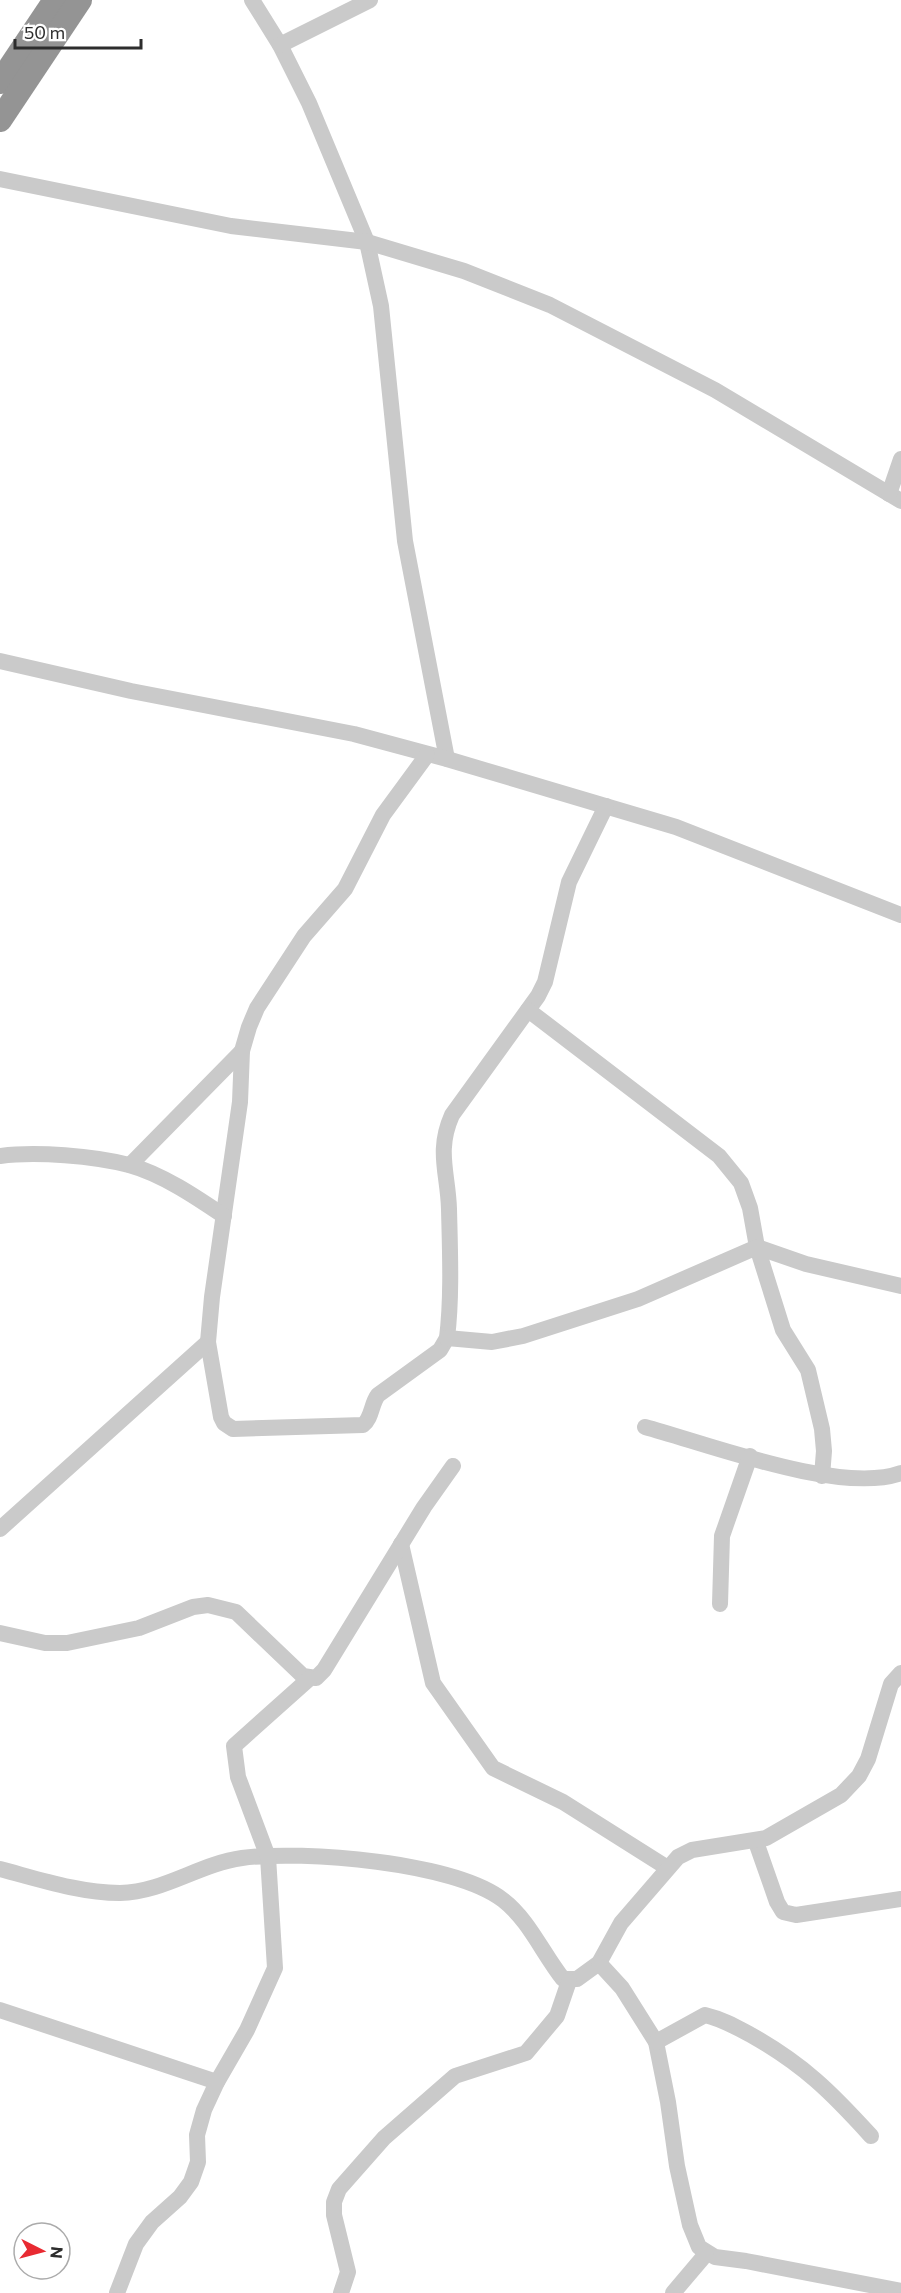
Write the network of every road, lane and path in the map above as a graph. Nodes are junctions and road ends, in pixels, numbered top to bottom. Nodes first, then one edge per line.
1 (55, 0) edge
2 (80, 0) edge
3 (252, 0) edge
4 (370, 0) edge
5 (280, 45) junction
6 (0, 82) edge
7 (0, 120) edge
8 (0, 179) edge
9 (366, 242) junction
10 (901, 459) edge
11 (895, 497) edge
12 (0, 661) edge
13 (427, 755) junction
14 (447, 759) junction
15 (606, 806) junction
16 (901, 915) edge
17 (528, 1010) junction
18 (242, 1051) junction
19 (0, 1156) edge
20 (130, 1165) junction
21 (224, 1216) junction
22 (757, 1247) junction
23 (901, 1286) edge
24 (447, 1338) junction
25 (208, 1341) junction
26 (645, 1427) dead end
27 (750, 1456) junction
28 (453, 1466) dead end
29 (901, 1473) edge
30 (822, 1476) junction
31 (0, 1529) edge
32 (401, 1544) junction
33 (720, 1604) dead end
34 (0, 1634) edge
35 (901, 1673) edge
36 (310, 1678) junction
37 (756, 1842) junction
38 (268, 1857) junction
39 (666, 1867) junction
40 (0, 1869) edge
41 (901, 1899) edge
42 (599, 1963) junction
43 (569, 1981) junction
44 (0, 2010) edge
45 (656, 2042) junction
46 (217, 2082) junction
47 (871, 2136) dead end
48 (706, 2254) junction
49 (901, 2291) edge
50 (117, 2293) edge
51 (341, 2293) edge
52 (673, 2293) edge

1 - 6 highway
2 - 7 highway
3 - 5 street
4 - 5 street
5 - 9 street
8 - 9 street
9 - 11 street
9 - 14 street
10 - 11 street
12 - 13 street
13 - 14 street
13 - 18 street
14 - 15 street
15 - 16 street
15 - 17 street
17 - 22 street
17 - 24 street
18 - 20 street
18 - 21 street
19 - 20 street
20 - 21 street
21 - 25 street
22 - 23 street
22 - 24 street
22 - 30 street
24 - 25 street
25 - 31 street
26 - 27 street
27 - 30 street
27 - 33 street
28 - 32 street
29 - 30 street
32 - 36 street
32 - 39 street
34 - 36 street
35 - 37 street
36 - 38 street
37 - 39 street
37 - 41 street
38 - 40 street
38 - 43 street
38 - 46 street
39 - 42 street
42 - 43 street
42 - 45 street
43 - 51 street
44 - 46 street
45 - 47 street
45 - 48 street
46 - 50 street
48 - 49 street
48 - 52 street

